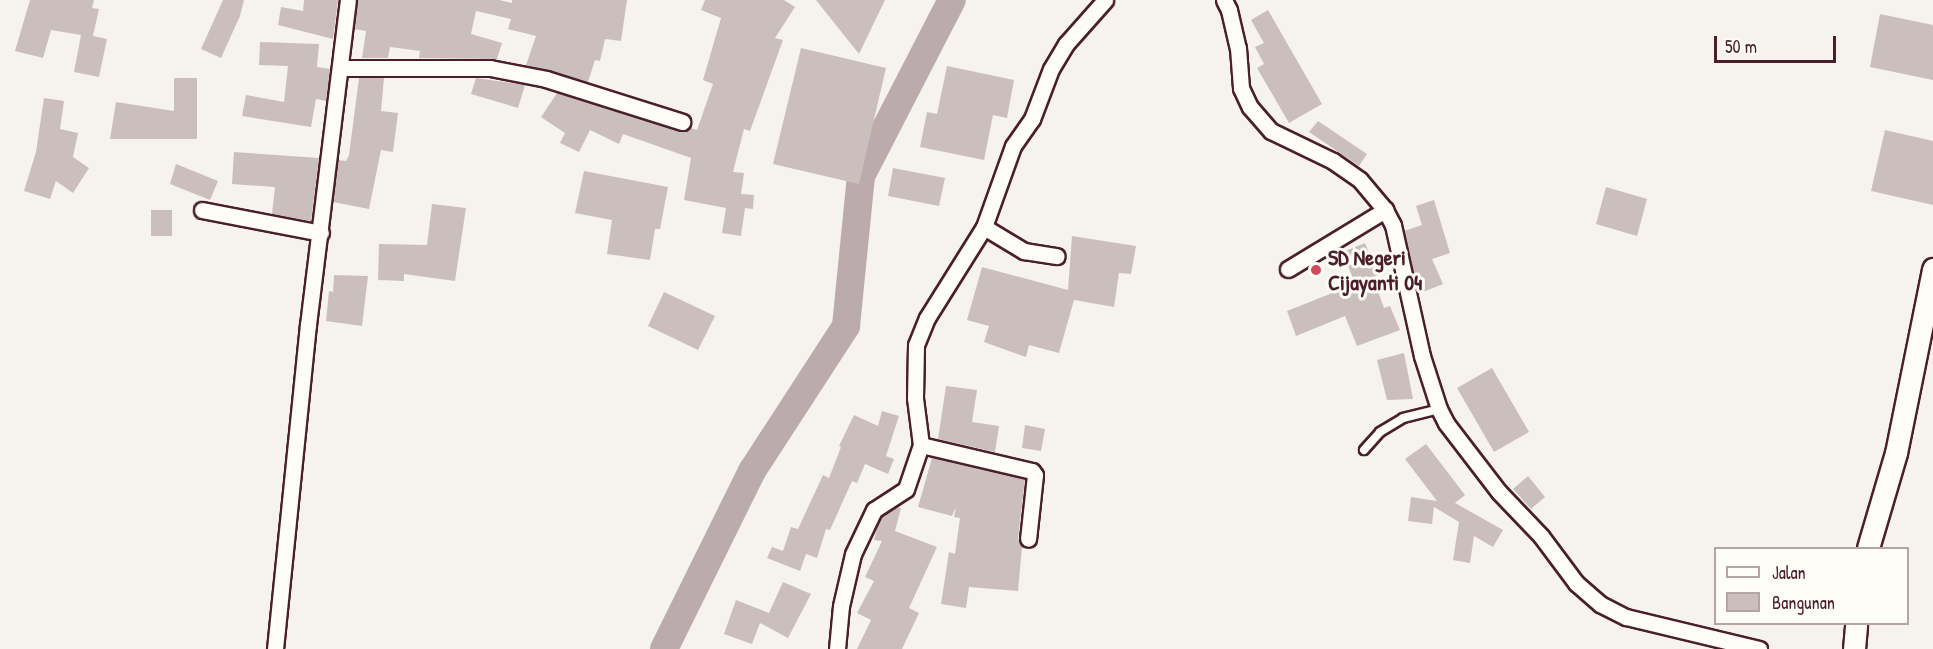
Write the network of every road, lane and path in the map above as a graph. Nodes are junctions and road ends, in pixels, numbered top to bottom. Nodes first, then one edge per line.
1 (348, 0) edge
2 (1105, 0) edge
3 (1224, 0) edge
4 (340, 68) junction
5 (682, 122) dead end
6 (202, 210) dead end
7 (1385, 210) junction
8 (984, 227) junction
9 (321, 233) junction
10 (1057, 256) dead end
11 (1288, 268) dead end
12 (1933, 269) edge
13 (1439, 410) junction
14 (921, 445) junction
15 (1364, 450) dead end
16 (1028, 539) dead end
17 (1869, 547) edge
18 (1856, 625) edge
19 (275, 649) edge
20 (837, 649) edge
21 (1759, 649) edge
22 (1854, 649) edge

1 - 4 street
2 - 8 street
3 - 7 street
4 - 5 street
4 - 9 street
6 - 9 street
7 - 11 street
7 - 13 street
8 - 10 street
8 - 14 street
9 - 19 street
12 - 17 main road
13 - 15 lane
13 - 21 street
14 - 16 street
14 - 20 street
18 - 22 main road

